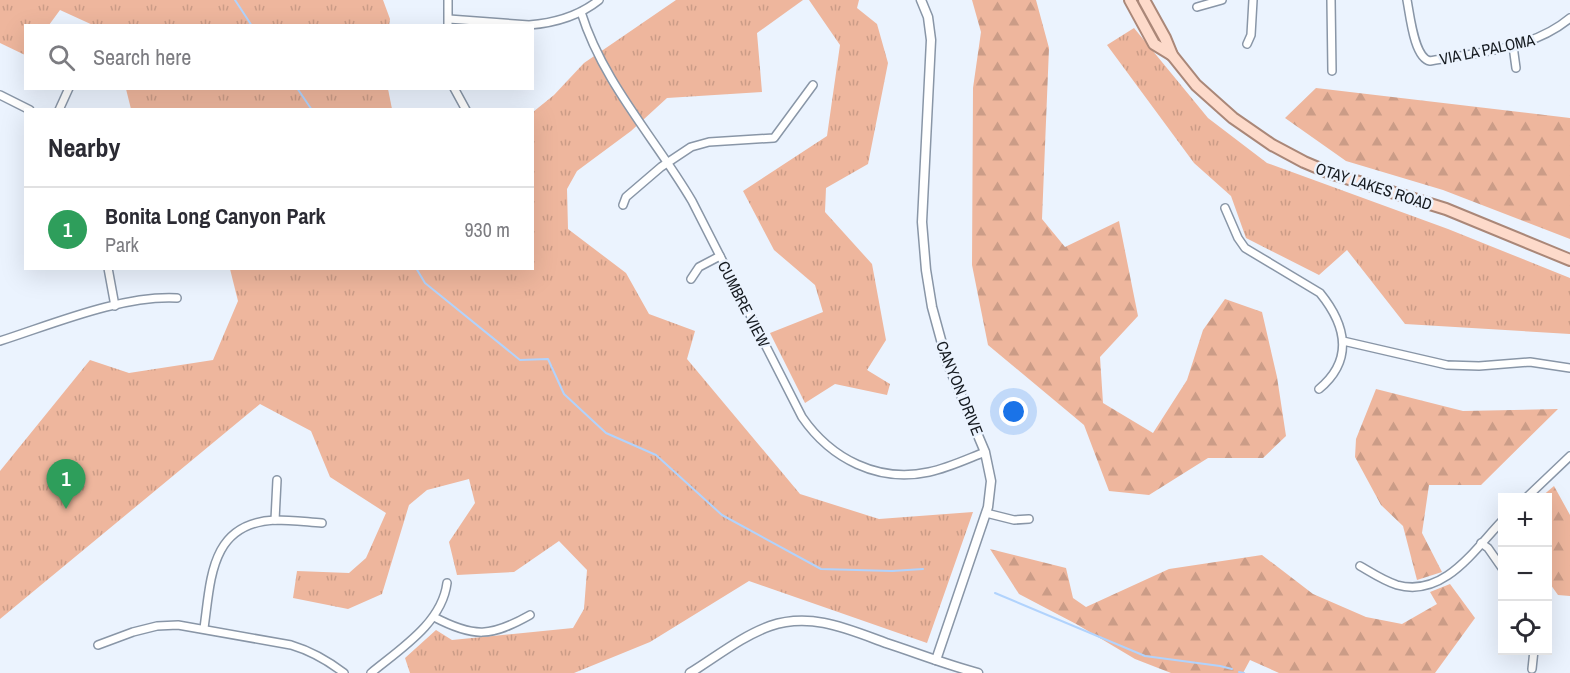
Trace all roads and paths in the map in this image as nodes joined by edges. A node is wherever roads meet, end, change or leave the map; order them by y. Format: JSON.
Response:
{"nodes":[{"id":1,"x":448,"y":0,"type":"edge"},
{"id":2,"x":599,"y":0,"type":"edge"},
{"id":3,"x":921,"y":0,"type":"edge"},
{"id":4,"x":1130,"y":0,"type":"edge"},
{"id":5,"x":1144,"y":0,"type":"edge"},
{"id":6,"x":1222,"y":0,"type":"edge"},
{"id":7,"x":1252,"y":0,"type":"edge"},
{"id":8,"x":1331,"y":0,"type":"edge"},
{"id":9,"x":1407,"y":0,"type":"edge"},
{"id":10,"x":1197,"y":7,"type":"dead end"},
{"id":11,"x":581,"y":12,"type":"junction"},
{"id":12,"x":1570,"y":18,"type":"edge"},
{"id":13,"x":449,"y":22,"type":"edge"},
{"id":14,"x":502,"y":24,"type":"edge"},
{"id":15,"x":534,"y":24,"type":"edge"},
{"id":16,"x":1247,"y":44,"type":"dead end"},
{"id":17,"x":1513,"y":46,"type":"junction"},
{"id":18,"x":1172,"y":55,"type":"junction"},
{"id":19,"x":1516,"y":68,"type":"dead end"},
{"id":20,"x":1332,"y":71,"type":"dead end"},
{"id":21,"x":813,"y":85,"type":"dead end"},
{"id":22,"x":68,"y":90,"type":"edge"},
{"id":23,"x":455,"y":90,"type":"edge"},
{"id":24,"x":0,"y":95,"type":"edge"},
{"id":25,"x":26,"y":108,"type":"edge"},
{"id":26,"x":60,"y":108,"type":"edge"},
{"id":27,"x":465,"y":108,"type":"edge"},
{"id":28,"x":668,"y":162,"type":"junction"},
{"id":29,"x":623,"y":205,"type":"dead end"},
{"id":30,"x":1225,"y":208,"type":"dead end"},
{"id":31,"x":720,"y":256,"type":"junction"},
{"id":32,"x":1570,"y":260,"type":"edge"},
{"id":33,"x":108,"y":270,"type":"edge"},
{"id":34,"x":691,"y":279,"type":"dead end"},
{"id":35,"x":177,"y":298,"type":"dead end"},
{"id":36,"x":115,"y":306,"type":"junction"},
{"id":37,"x":0,"y":341,"type":"edge"},
{"id":38,"x":1343,"y":341,"type":"junction"},
{"id":39,"x":1570,"y":368,"type":"edge"},
{"id":40,"x":1319,"y":389,"type":"dead end"},
{"id":41,"x":985,"y":453,"type":"junction"},
{"id":42,"x":1570,"y":456,"type":"edge"},
{"id":43,"x":277,"y":480,"type":"dead end"},
{"id":44,"x":1531,"y":493,"type":"edge"},
{"id":45,"x":986,"y":513,"type":"junction"},
{"id":46,"x":1029,"y":519,"type":"dead end"},
{"id":47,"x":275,"y":520,"type":"junction"},
{"id":48,"x":322,"y":523,"type":"dead end"},
{"id":49,"x":1498,"y":527,"type":"edge"},
{"id":50,"x":1481,"y":543,"type":"junction"},
{"id":51,"x":1498,"y":561,"type":"edge"},
{"id":52,"x":1360,"y":566,"type":"dead end"},
{"id":53,"x":447,"y":583,"type":"dead end"},
{"id":54,"x":530,"y":615,"type":"dead end"},
{"id":55,"x":434,"y":617,"type":"junction"},
{"id":56,"x":204,"y":628,"type":"junction"},
{"id":57,"x":98,"y":645,"type":"dead end"},
{"id":58,"x":1534,"y":655,"type":"edge"},
{"id":59,"x":936,"y":660,"type":"junction"},
{"id":60,"x":1532,"y":669,"type":"dead end"},
{"id":61,"x":344,"y":673,"type":"edge"},
{"id":62,"x":371,"y":673,"type":"edge"},
{"id":63,"x":690,"y":673,"type":"edge"},
{"id":64,"x":978,"y":673,"type":"edge"}],
"edges":[{"from":1,"to":13,"type":"street"},
{"from":2,"to":11,"type":"street"},
{"from":3,"to":41,"type":"street","name":"CANYON DRIVE"},
{"from":4,"to":18,"type":"main road","name":"OTAY LAKES ROAD"},
{"from":5,"to":18,"type":"main road","name":"OTAY LAKES ROAD"},
{"from":6,"to":10,"type":"street"},
{"from":7,"to":16,"type":"street"},
{"from":8,"to":20,"type":"street"},
{"from":9,"to":17,"type":"street","name":"VIA LA PALOMA"},
{"from":11,"to":15,"type":"street"},
{"from":11,"to":28,"type":"street","name":"CUMBRE VIEW"},
{"from":12,"to":17,"type":"street","name":"VIA LA PALOMA"},
{"from":13,"to":14,"type":"street"},
{"from":17,"to":19,"type":"street"},
{"from":18,"to":32,"type":"main road","name":"OTAY LAKES ROAD"},
{"from":21,"to":28,"type":"street"},
{"from":22,"to":26,"type":"street"},
{"from":23,"to":27,"type":"street"},
{"from":24,"to":25,"type":"street"},
{"from":28,"to":29,"type":"street"},
{"from":28,"to":31,"type":"street","name":"CUMBRE VIEW"},
{"from":30,"to":38,"type":"street"},
{"from":31,"to":34,"type":"street"},
{"from":31,"to":41,"type":"street","name":"CUMBRE VIEW"},
{"from":33,"to":36,"type":"street"},
{"from":35,"to":36,"type":"street"},
{"from":36,"to":37,"type":"street"},
{"from":38,"to":39,"type":"street"},
{"from":38,"to":40,"type":"street"},
{"from":41,"to":45,"type":"street","name":"CANYON DRIVE"},
{"from":42,"to":44,"type":"street"},
{"from":43,"to":47,"type":"street"},
{"from":45,"to":46,"type":"street"},
{"from":45,"to":59,"type":"street","name":"CANYON DRIVE"},
{"from":47,"to":48,"type":"street"},
{"from":47,"to":56,"type":"street"},
{"from":49,"to":50,"type":"street"},
{"from":50,"to":51,"type":"street"},
{"from":50,"to":52,"type":"street"},
{"from":53,"to":55,"type":"street"},
{"from":54,"to":55,"type":"street"},
{"from":55,"to":62,"type":"street"},
{"from":56,"to":57,"type":"street"},
{"from":56,"to":61,"type":"street"},
{"from":58,"to":60,"type":"street"},
{"from":59,"to":63,"type":"street"},
{"from":59,"to":64,"type":"street"}]}
